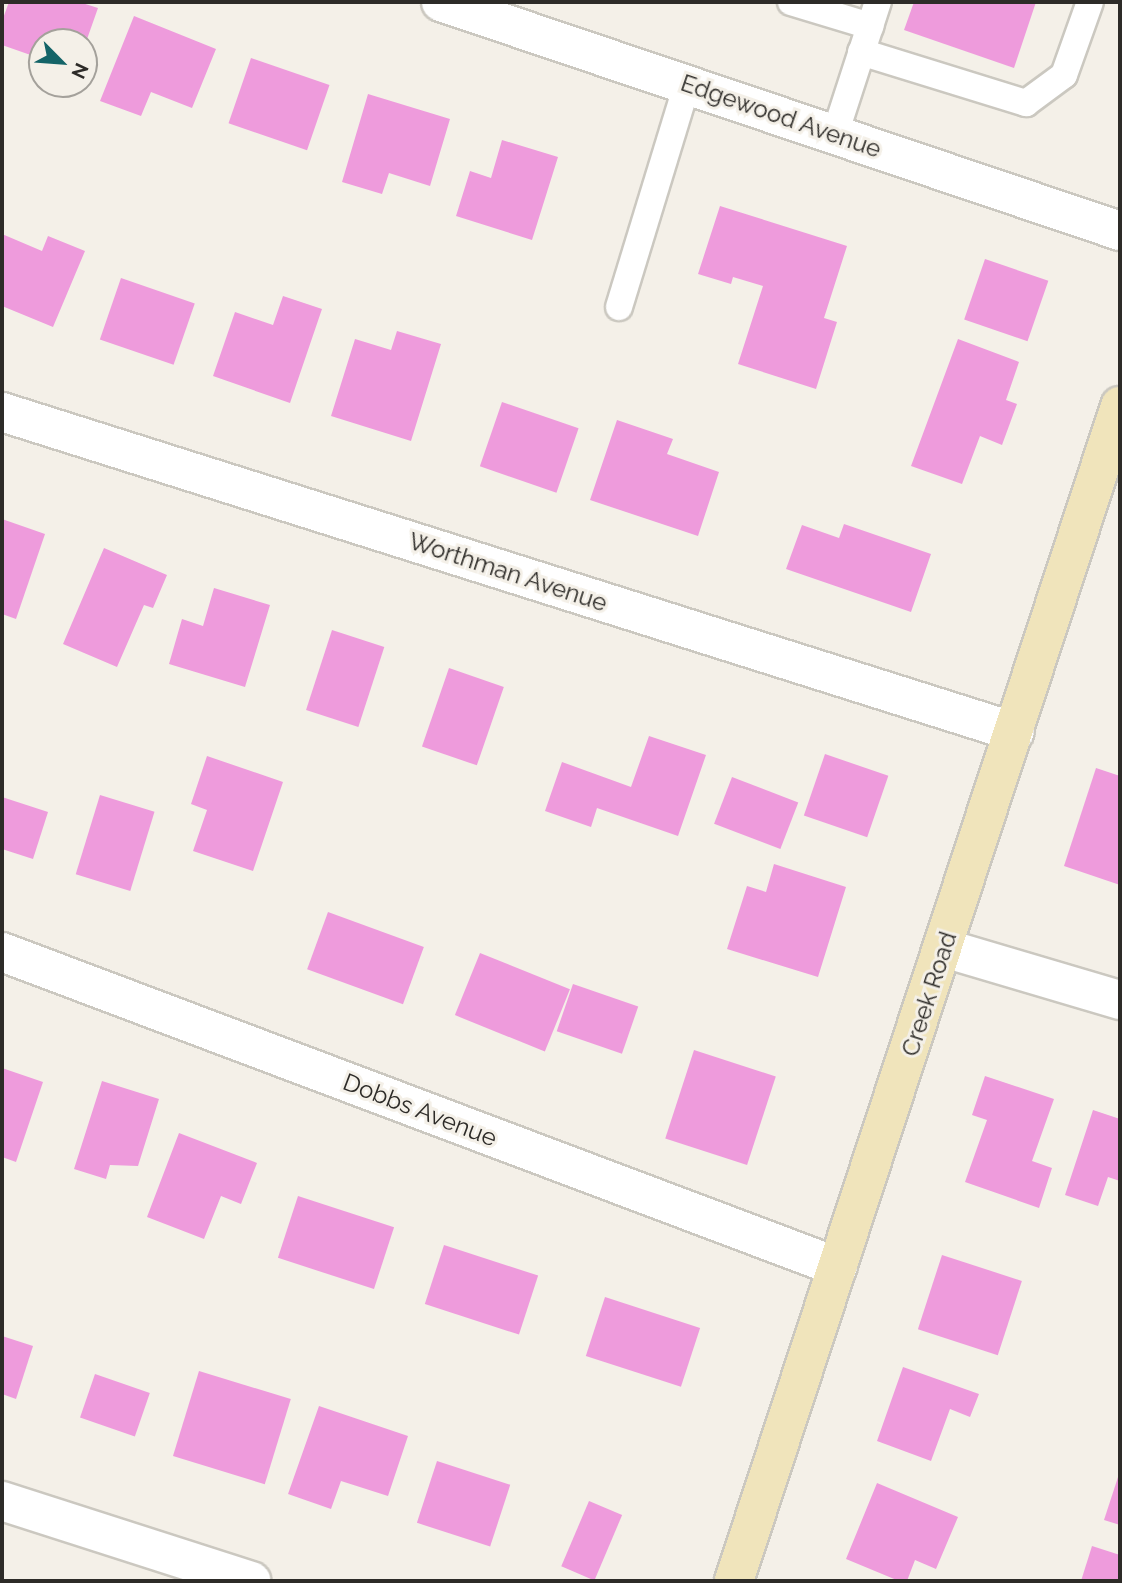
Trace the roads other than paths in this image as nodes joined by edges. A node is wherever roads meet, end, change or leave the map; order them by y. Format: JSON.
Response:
{"nodes":[{"id":1,"x":441,"y":2,"type":"edge"},
{"id":2,"x":791,"y":2,"type":"edge"},
{"id":3,"x":1090,"y":2,"type":"edge"},
{"id":4,"x":874,"y":14,"type":"edge"},
{"id":5,"x":861,"y":52,"type":"junction"},
{"id":6,"x":687,"y":84,"type":"junction"},
{"id":7,"x":835,"y":134,"type":"junction"},
{"id":8,"x":1120,"y":231,"type":"edge"},
{"id":9,"x":619,"y":307,"type":"dead end"},
{"id":10,"x":1120,"y":406,"type":"edge"},
{"id":11,"x":2,"y":412,"type":"edge"},
{"id":12,"x":1015,"y":732,"type":"junction"},
{"id":13,"x":944,"y":948,"type":"junction"},
{"id":14,"x":2,"y":952,"type":"edge"},
{"id":15,"x":1120,"y":1000,"type":"edge"},
{"id":16,"x":838,"y":1267,"type":"junction"},
{"id":17,"x":2,"y":1501,"type":"edge"},
{"id":18,"x":251,"y":1581,"type":"edge"},
{"id":19,"x":734,"y":1581,"type":"edge"}],
"edges":[{"from":1,"to":6,"type":"street","name":"Edgewood Avenue"},
{"from":2,"to":4,"type":"lane"},
{"from":3,"to":5,"type":"lane"},
{"from":4,"to":5,"type":"lane"},
{"from":5,"to":7,"type":"lane"},
{"from":6,"to":7,"type":"street","name":"Edgewood Avenue"},
{"from":6,"to":9,"type":"lane"},
{"from":7,"to":8,"type":"street","name":"Edgewood Avenue"},
{"from":10,"to":12,"type":"main road","name":"Creek Road"},
{"from":11,"to":12,"type":"street","name":"Worthman Avenue"},
{"from":12,"to":13,"type":"main road","name":"Creek Road"},
{"from":13,"to":15,"type":"street"},
{"from":13,"to":16,"type":"main road","name":"Creek Road"},
{"from":14,"to":16,"type":"street","name":"Dobbs Avenue"},
{"from":16,"to":19,"type":"main road","name":"Creek Road"},
{"from":17,"to":18,"type":"street"}]}
